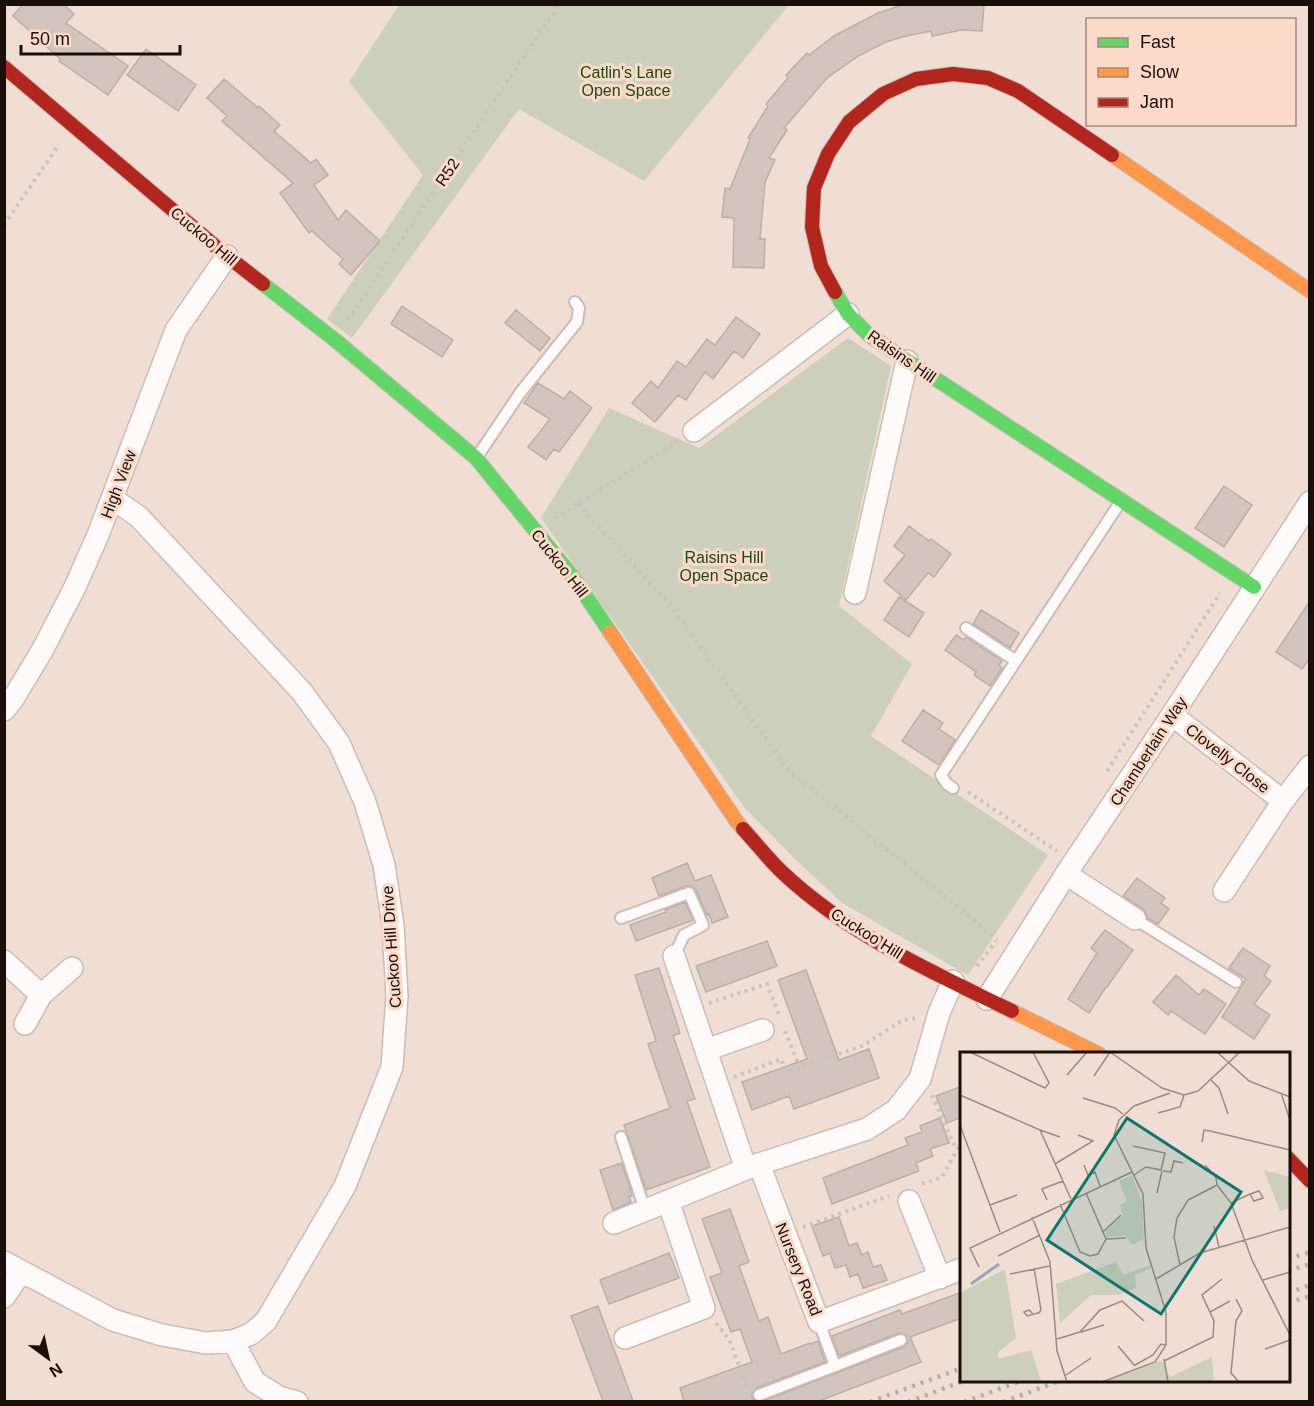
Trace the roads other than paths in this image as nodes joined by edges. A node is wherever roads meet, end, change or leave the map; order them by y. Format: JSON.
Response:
{"nodes":[{"id":1,"x":4,"y":67,"type":"edge"},
{"id":2,"x":227,"y":256,"type":"junction"},
{"id":3,"x":1310,"y":291,"type":"edge"},
{"id":4,"x":575,"y":302,"type":"dead end"},
{"id":5,"x":848,"y":314,"type":"junction"},
{"id":6,"x":907,"y":361,"type":"junction"},
{"id":7,"x":694,"y":431,"type":"road end"},
{"id":8,"x":476,"y":458,"type":"junction"},
{"id":9,"x":112,"y":500,"type":"junction"},
{"id":10,"x":1121,"y":500,"type":"junction"},
{"id":11,"x":1310,"y":502,"type":"edge"},
{"id":12,"x":1254,"y":587,"type":"junction"},
{"id":13,"x":855,"y":593,"type":"dead end"},
{"id":14,"x":966,"y":628,"type":"dead end"},
{"id":15,"x":1016,"y":661,"type":"junction"},
{"id":16,"x":4,"y":710,"type":"edge"},
{"id":17,"x":1172,"y":715,"type":"junction"},
{"id":18,"x":1310,"y":766,"type":"edge"},
{"id":19,"x":953,"y":788,"type":"road end"},
{"id":20,"x":1283,"y":801,"type":"junction"},
{"id":21,"x":1070,"y":868,"type":"junction"},
{"id":22,"x":1224,"y":891,"type":"dead end"},
{"id":23,"x":621,"y":918,"type":"dead end"},
{"id":24,"x":1135,"y":920,"type":"joint"},
{"id":25,"x":674,"y":956,"type":"joint"},
{"id":26,"x":4,"y":961,"type":"edge"},
{"id":27,"x":72,"y":968,"type":"dead end"},
{"id":28,"x":1236,"y":982,"type":"dead end"},
{"id":29,"x":957,"y":983,"type":"junction"},
{"id":30,"x":41,"y":995,"type":"junction"},
{"id":31,"x":987,"y":999,"type":"junction"},
{"id":32,"x":25,"y":1024,"type":"dead end"},
{"id":33,"x":763,"y":1030,"type":"dead end"},
{"id":34,"x":706,"y":1050,"type":"junction"},
{"id":35,"x":1097,"y":1052,"type":"edge"},
{"id":36,"x":621,"y":1137,"type":"dead end"},
{"id":37,"x":1293,"y":1162,"type":"edge"},
{"id":38,"x":752,"y":1167,"type":"junction"},
{"id":39,"x":1310,"y":1181,"type":"edge"},
{"id":40,"x":907,"y":1194,"type":"road end"},
{"id":41,"x":668,"y":1201,"type":"junction"},
{"id":42,"x":645,"y":1210,"type":"junction"},
{"id":43,"x":614,"y":1223,"type":"dead end"},
{"id":44,"x":13,"y":1267,"type":"edge"},
{"id":45,"x":960,"y":1270,"type":"edge"},
{"id":46,"x":940,"y":1278,"type":"junction"},
{"id":47,"x":4,"y":1297,"type":"edge"},
{"id":48,"x":819,"y":1322,"type":"junction"},
{"id":49,"x":625,"y":1338,"type":"dead end"},
{"id":50,"x":901,"y":1340,"type":"dead end"},
{"id":51,"x":233,"y":1341,"type":"junction"},
{"id":52,"x":836,"y":1366,"type":"junction"},
{"id":53,"x":759,"y":1395,"type":"road end"},
{"id":54,"x":297,"y":1401,"type":"edge"}],
"edges":[{"from":1,"to":2,"type":"main road","name":"Cuckoo Hill"},
{"from":2,"to":8,"type":"main road","name":"Cuckoo Hill"},
{"from":2,"to":9,"type":"street","name":"High View"},
{"from":3,"to":5,"type":"main road","name":"Raisins Hill"},
{"from":4,"to":8,"type":"lane"},
{"from":5,"to":6,"type":"main road","name":"Raisins Hill"},
{"from":5,"to":7,"type":"street"},
{"from":6,"to":10,"type":"main road","name":"Raisins Hill"},
{"from":6,"to":13,"type":"street"},
{"from":8,"to":29,"type":"main road","name":"Cuckoo Hill"},
{"from":9,"to":16,"type":"street","name":"High View"},
{"from":9,"to":51,"type":"street","name":"Cuckoo Hill Drive"},
{"from":10,"to":12,"type":"main road","name":"Raisins Hill"},
{"from":10,"to":15,"type":"lane"},
{"from":11,"to":12,"type":"street","name":"Chamberlain Way"},
{"from":12,"to":17,"type":"street","name":"Chamberlain Way"},
{"from":14,"to":15,"type":"lane"},
{"from":15,"to":19,"type":"lane"},
{"from":17,"to":20,"type":"street","name":"Clovelly Close"},
{"from":17,"to":21,"type":"street","name":"Chamberlain Way"},
{"from":18,"to":20,"type":"street","name":"Clovelly Close"},
{"from":20,"to":22,"type":"street","name":"Clovelly Close"},
{"from":21,"to":24,"type":"street"},
{"from":21,"to":31,"type":"street","name":"Chamberlain Way"},
{"from":23,"to":25,"type":"lane"},
{"from":24,"to":28,"type":"lane"},
{"from":25,"to":34,"type":"street","name":"Nursery Road"},
{"from":26,"to":30,"type":"street"},
{"from":27,"to":30,"type":"street"},
{"from":29,"to":31,"type":"main road","name":"Cuckoo Hill"},
{"from":29,"to":38,"type":"street"},
{"from":30,"to":32,"type":"street"},
{"from":31,"to":35,"type":"main road","name":"Cuckoo Hill"},
{"from":33,"to":34,"type":"street"},
{"from":34,"to":38,"type":"street","name":"Nursery Road"},
{"from":36,"to":42,"type":"lane"},
{"from":37,"to":39,"type":"main road"},
{"from":38,"to":41,"type":"street"},
{"from":38,"to":48,"type":"street","name":"Nursery Road"},
{"from":40,"to":46,"type":"street"},
{"from":41,"to":42,"type":"street"},
{"from":41,"to":49,"type":"street"},
{"from":42,"to":43,"type":"street"},
{"from":44,"to":47,"type":"street"},
{"from":44,"to":51,"type":"street","name":"Cuckoo Hill Drive"},
{"from":45,"to":46,"type":"street","name":"Nursery Road"},
{"from":46,"to":48,"type":"street","name":"Nursery Road"},
{"from":48,"to":52,"type":"lane"},
{"from":50,"to":52,"type":"lane"},
{"from":51,"to":54,"type":"street"},
{"from":52,"to":53,"type":"lane"}]}
